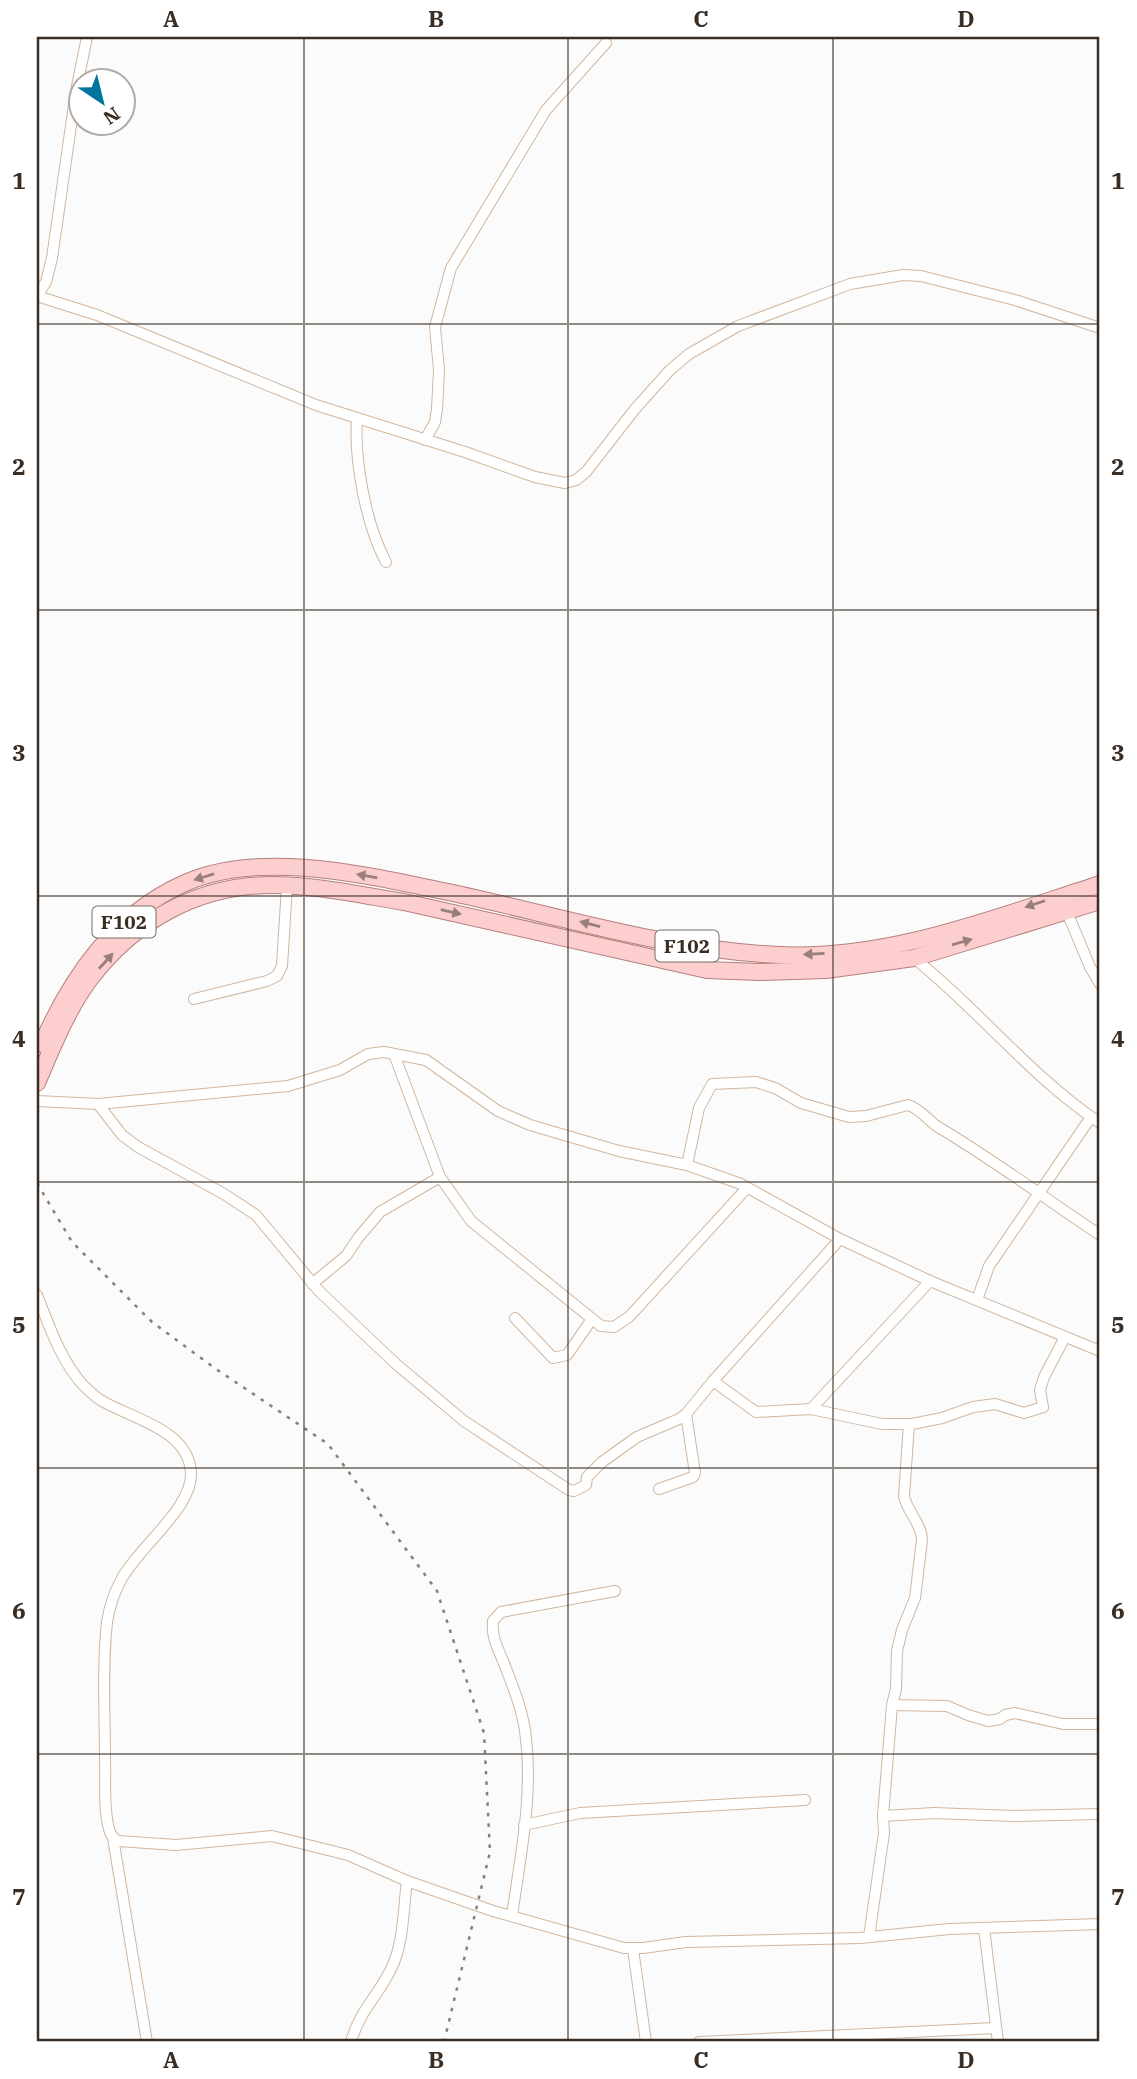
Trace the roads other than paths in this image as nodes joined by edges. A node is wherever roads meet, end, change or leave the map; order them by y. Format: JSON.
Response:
{"nodes":[{"id":1,"x":87,"y":37,"type":"edge"},
{"id":2,"x":606,"y":43,"type":"dead end"},
{"id":3,"x":1100,"y":328,"type":"edge"},
{"id":4,"x":357,"y":419,"type":"junction"},
{"id":5,"x":425,"y":440,"type":"junction"},
{"id":6,"x":386,"y":562,"type":"dead end"},
{"id":7,"x":271,"y":866,"type":"junction"},
{"id":8,"x":1100,"y":884,"type":"edge"},
{"id":9,"x":270,"y":885,"type":"junction"},
{"id":10,"x":287,"y":886,"type":"junction"},
{"id":11,"x":1100,"y":901,"type":"edge"},
{"id":12,"x":1067,"y":912,"type":"junction"},
{"id":13,"x":914,"y":958,"type":"junction"},
{"id":14,"x":1100,"y":984,"type":"edge"},
{"id":15,"x":194,"y":999,"type":"dead end"},
{"id":16,"x":394,"y":1054,"type":"junction"},
{"id":17,"x":37,"y":1056,"type":"edge"},
{"id":18,"x":37,"y":1083,"type":"edge"},
{"id":19,"x":37,"y":1101,"type":"edge"},
{"id":20,"x":98,"y":1104,"type":"junction"},
{"id":21,"x":1096,"y":1120,"type":"edge"},
{"id":22,"x":687,"y":1165,"type":"junction"},
{"id":23,"x":440,"y":1177,"type":"junction"},
{"id":24,"x":746,"y":1189,"type":"junction"},
{"id":25,"x":1040,"y":1193,"type":"junction"},
{"id":26,"x":1100,"y":1235,"type":"edge"},
{"id":27,"x":840,"y":1239,"type":"junction"},
{"id":28,"x":930,"y":1281,"type":"junction"},
{"id":29,"x":312,"y":1283,"type":"junction"},
{"id":30,"x":37,"y":1294,"type":"edge"},
{"id":31,"x":977,"y":1300,"type":"junction"},
{"id":32,"x":515,"y":1318,"type":"dead end"},
{"id":33,"x":592,"y":1319,"type":"junction"},
{"id":34,"x":1065,"y":1337,"type":"junction"},
{"id":35,"x":1100,"y":1351,"type":"edge"},
{"id":36,"x":713,"y":1381,"type":"junction"},
{"id":37,"x":811,"y":1409,"type":"junction"},
{"id":38,"x":686,"y":1414,"type":"junction"},
{"id":39,"x":909,"y":1424,"type":"junction"},
{"id":40,"x":659,"y":1489,"type":"dead end"},
{"id":41,"x":615,"y":1591,"type":"dead end"},
{"id":42,"x":892,"y":1705,"type":"junction"},
{"id":43,"x":1100,"y":1724,"type":"edge"},
{"id":44,"x":805,"y":1800,"type":"dead end"},
{"id":45,"x":1100,"y":1814,"type":"edge"},
{"id":46,"x":883,"y":1816,"type":"junction"},
{"id":47,"x":524,"y":1825,"type":"junction"},
{"id":48,"x":113,"y":1838,"type":"junction"},
{"id":49,"x":407,"y":1881,"type":"junction"},
{"id":50,"x":512,"y":1916,"type":"junction"},
{"id":51,"x":1100,"y":1924,"type":"edge"},
{"id":52,"x":984,"y":1928,"type":"junction"},
{"id":53,"x":869,"y":1937,"type":"junction"},
{"id":54,"x":633,"y":1949,"type":"junction"},
{"id":55,"x":996,"y":2028,"type":"junction"},
{"id":56,"x":744,"y":2041,"type":"edge"},
{"id":57,"x":147,"y":2042,"type":"edge"},
{"id":58,"x":351,"y":2042,"type":"edge"},
{"id":59,"x":646,"y":2042,"type":"edge"},
{"id":60,"x":699,"y":2042,"type":"edge"},
{"id":61,"x":998,"y":2042,"type":"edge"}],
"edges":[{"from":1,"to":4,"type":"street"},
{"from":2,"to":5,"type":"street"},
{"from":3,"to":5,"type":"street"},
{"from":4,"to":5,"type":"street"},
{"from":4,"to":6,"type":"street"},
{"from":8,"to":7,"type":"main road","number":"F102","one_way":true},
{"from":7,"to":9,"type":"main road"},
{"from":7,"to":17,"type":"main road","number":"F102","one_way":true},
{"from":9,"to":10,"type":"main road","number":"F102"},
{"from":18,"to":9,"type":"main road","number":"F102","one_way":true},
{"from":10,"to":13,"type":"main road","number":"F102","one_way":true},
{"from":10,"to":15,"type":"street"},
{"from":11,"to":12,"type":"main road","number":"F102"},
{"from":13,"to":12,"type":"main road","number":"F102","one_way":true},
{"from":12,"to":14,"type":"street"},
{"from":13,"to":21,"type":"street"},
{"from":16,"to":20,"type":"street"},
{"from":16,"to":22,"type":"street"},
{"from":16,"to":23,"type":"street"},
{"from":19,"to":20,"type":"street"},
{"from":20,"to":29,"type":"street"},
{"from":21,"to":25,"type":"street"},
{"from":22,"to":24,"type":"street"},
{"from":22,"to":25,"type":"street"},
{"from":23,"to":29,"type":"street"},
{"from":23,"to":33,"type":"street"},
{"from":24,"to":27,"type":"street"},
{"from":24,"to":33,"type":"street"},
{"from":25,"to":26,"type":"street"},
{"from":25,"to":31,"type":"street"},
{"from":27,"to":28,"type":"street"},
{"from":27,"to":36,"type":"street"},
{"from":28,"to":31,"type":"street"},
{"from":28,"to":37,"type":"street"},
{"from":29,"to":38,"type":"street"},
{"from":30,"to":48,"type":"street"},
{"from":31,"to":34,"type":"street"},
{"from":32,"to":33,"type":"street"},
{"from":34,"to":35,"type":"street"},
{"from":34,"to":39,"type":"street"},
{"from":36,"to":37,"type":"street"},
{"from":36,"to":38,"type":"street"},
{"from":37,"to":39,"type":"street"},
{"from":38,"to":40,"type":"street"},
{"from":39,"to":42,"type":"street"},
{"from":41,"to":47,"type":"street"},
{"from":42,"to":43,"type":"street"},
{"from":42,"to":46,"type":"street"},
{"from":44,"to":47,"type":"street"},
{"from":45,"to":46,"type":"street"},
{"from":46,"to":53,"type":"street"},
{"from":47,"to":50,"type":"street"},
{"from":48,"to":49,"type":"street"},
{"from":48,"to":57,"type":"street"},
{"from":49,"to":50,"type":"street"},
{"from":49,"to":58,"type":"street"},
{"from":50,"to":54,"type":"street"},
{"from":51,"to":52,"type":"street"},
{"from":52,"to":53,"type":"street"},
{"from":52,"to":55,"type":"street"},
{"from":53,"to":54,"type":"street"},
{"from":54,"to":59,"type":"street"},
{"from":55,"to":56,"type":"street"},
{"from":55,"to":61,"type":"street"},
{"from":56,"to":60,"type":"street"}]}
